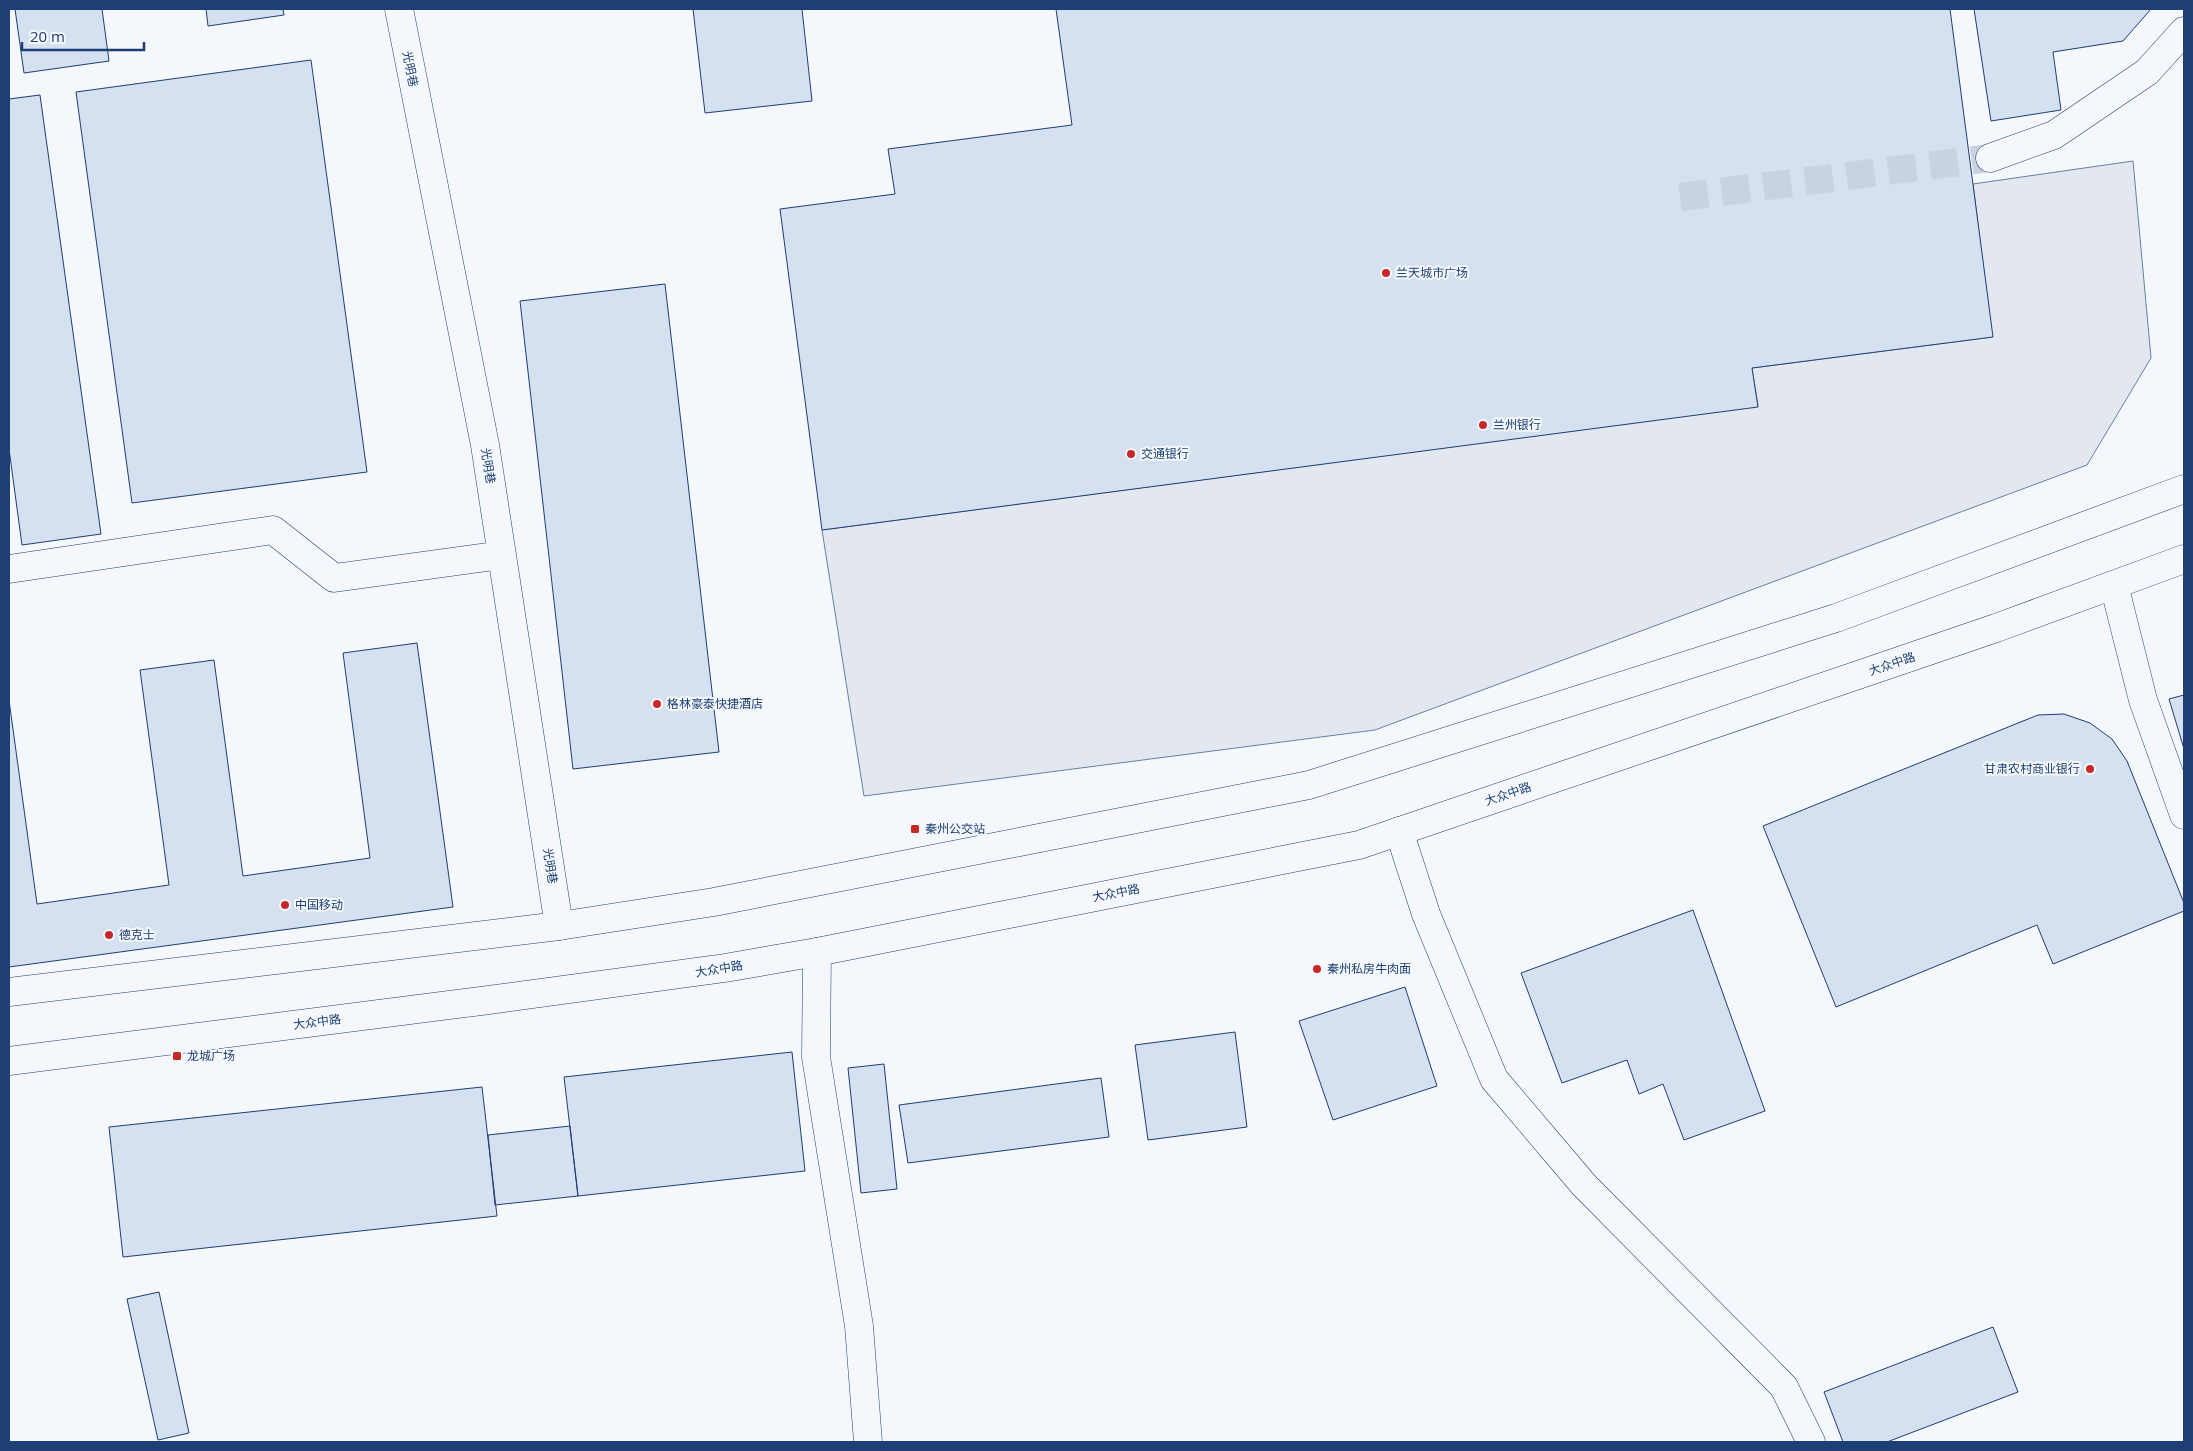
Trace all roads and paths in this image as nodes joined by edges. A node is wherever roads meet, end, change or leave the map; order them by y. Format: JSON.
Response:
{"nodes":[{"id":1,"x":398,"y":9,"type":"edge"},
{"id":2,"x":2184,"y":30,"type":"edge"},
{"id":3,"x":1990,"y":158,"type":"tunnel mouth"},
{"id":4,"x":2184,"y":490,"type":"edge"},
{"id":5,"x":502,"y":555,"type":"junction"},
{"id":6,"x":2184,"y":559,"type":"edge"},
{"id":7,"x":9,"y":569,"type":"edge"},
{"id":8,"x":2114,"y":585,"type":"junction"},
{"id":9,"x":2184,"y":815,"type":"edge"},
{"id":10,"x":1399,"y":831,"type":"junction"},
{"id":11,"x":559,"y":926,"type":"junction"},
{"id":12,"x":817,"y":952,"type":"junction"},
{"id":13,"x":9,"y":992,"type":"edge"},
{"id":14,"x":9,"y":1061,"type":"edge"},
{"id":15,"x":868,"y":1442,"type":"edge"},
{"id":16,"x":1811,"y":1442,"type":"edge"}],
"edges":[{"from":1,"to":5,"type":"main road","name":"光明巷"},
{"from":2,"to":3,"type":"main road"},
{"from":4,"to":11,"type":"main road"},
{"from":5,"to":7,"type":"main road"},
{"from":5,"to":11,"type":"main road","name":"光明巷"},
{"from":6,"to":8,"type":"main road","name":"大众中路"},
{"from":8,"to":9,"type":"main road"},
{"from":8,"to":10,"type":"main road","name":"大众中路"},
{"from":10,"to":12,"type":"main road","name":"大众中路"},
{"from":10,"to":16,"type":"main road"},
{"from":11,"to":13,"type":"main road"},
{"from":12,"to":14,"type":"main road","name":"大众中路"},
{"from":12,"to":15,"type":"main road"}]}
